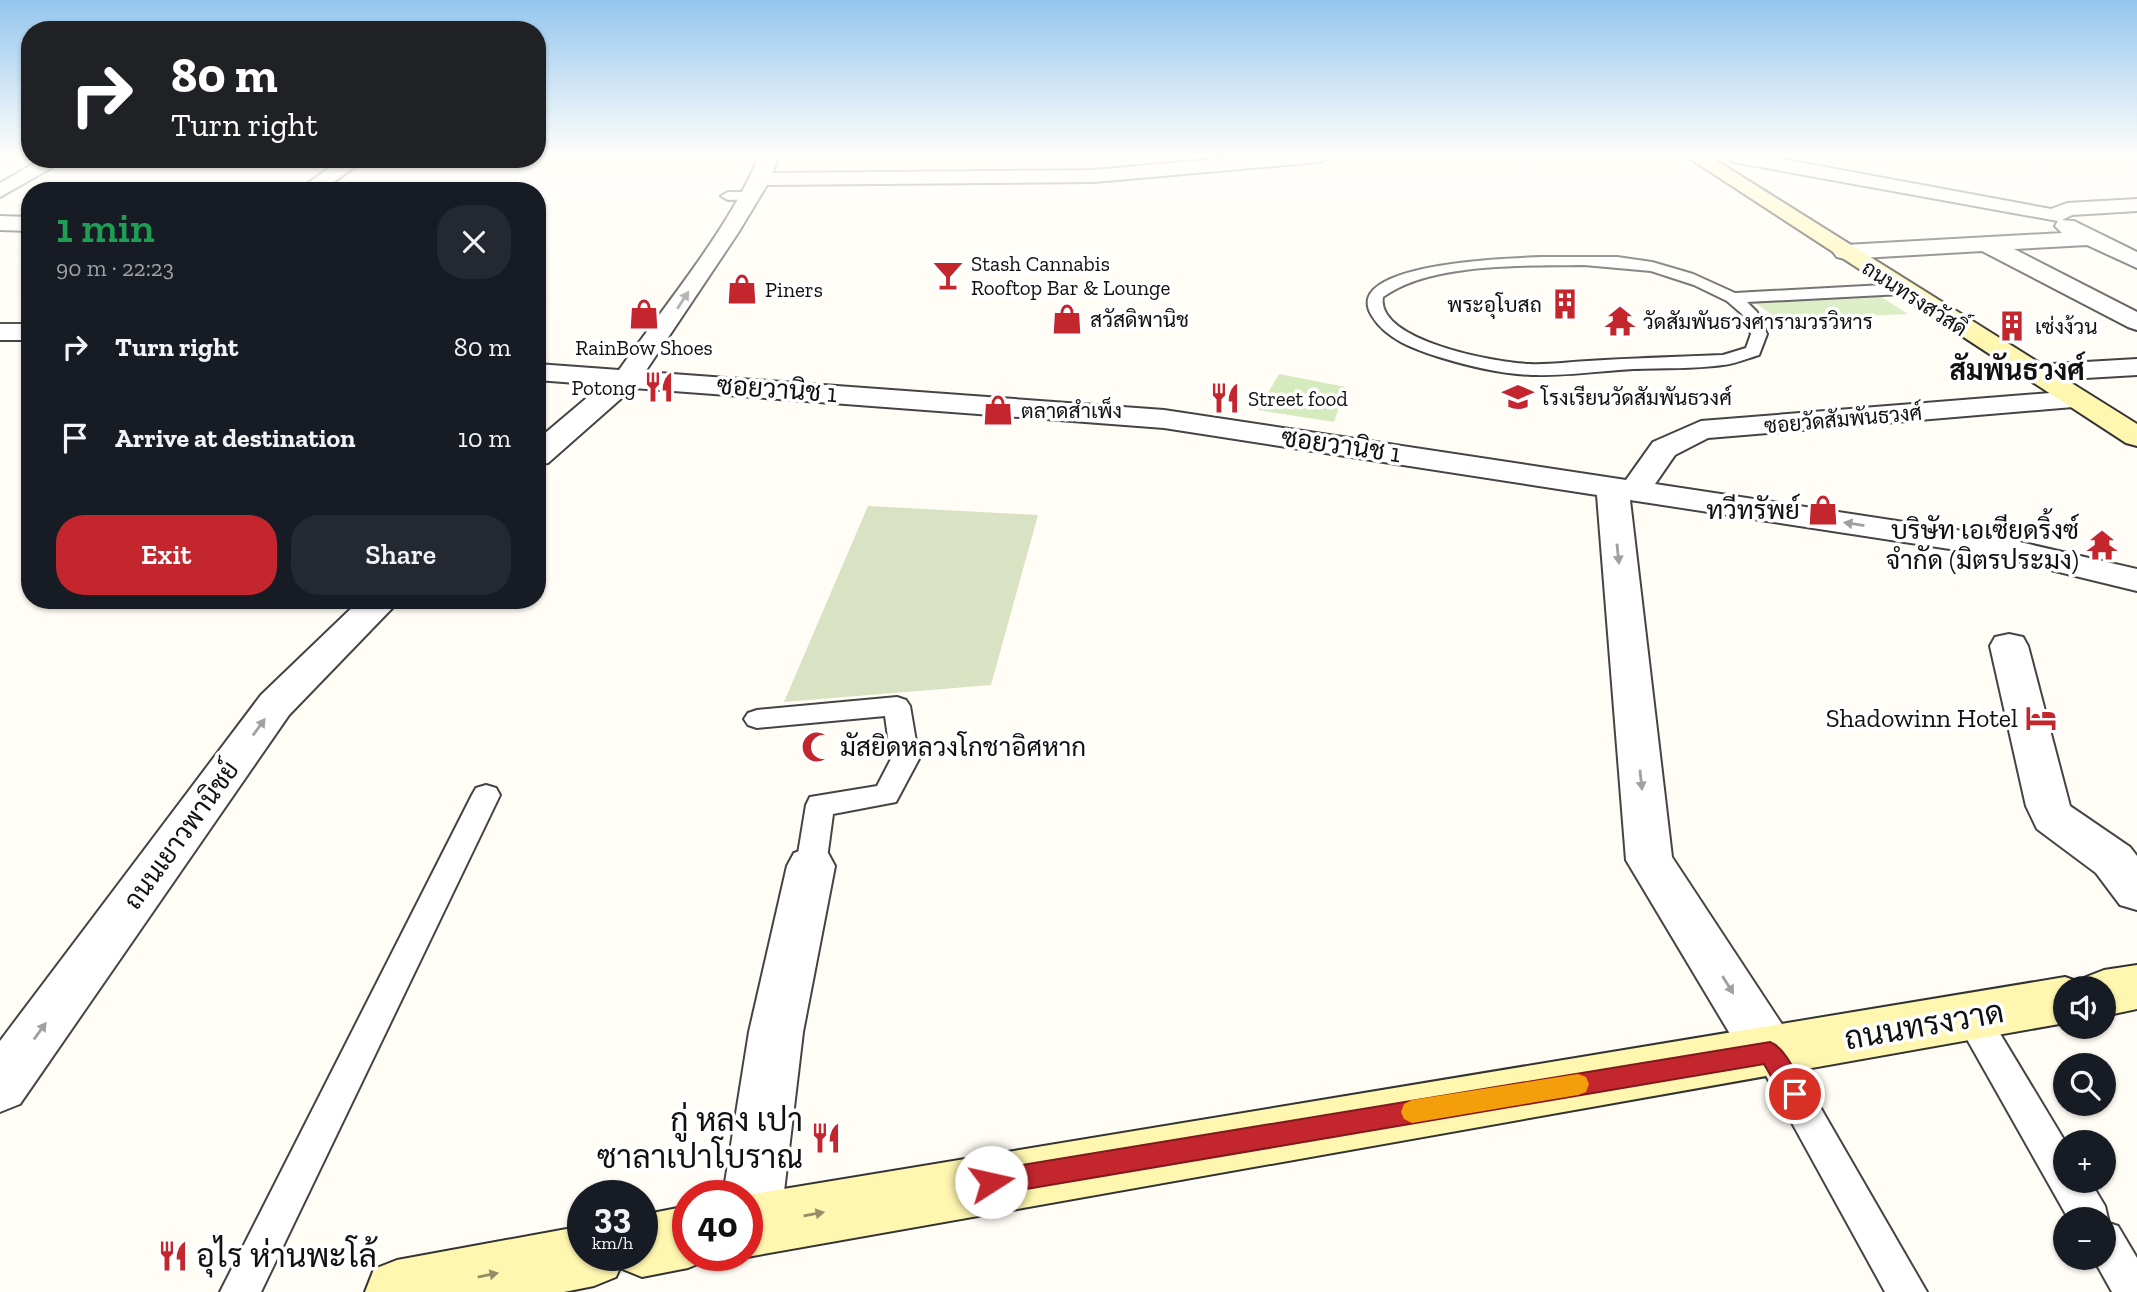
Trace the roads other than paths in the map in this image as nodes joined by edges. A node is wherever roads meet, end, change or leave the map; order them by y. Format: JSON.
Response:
{"nodes":[{"id":1,"x":732,"y":216,"type":"edge"},
{"id":2,"x":1788,"y":216,"type":"edge"},
{"id":3,"x":2054,"y":216,"type":"edge"},
{"id":4,"x":0,"y":223,"type":"edge"},
{"id":5,"x":21,"y":224,"type":"edge"},
{"id":6,"x":2089,"y":238,"type":"junction"},
{"id":7,"x":1988,"y":245,"type":"junction"},
{"id":8,"x":1845,"y":253,"type":"junction"},
{"id":9,"x":2137,"y":261,"type":"edge"},
{"id":10,"x":1902,"y":289,"type":"junction"},
{"id":11,"x":1733,"y":298,"type":"junction"},
{"id":12,"x":2137,"y":322,"type":"edge"},
{"id":13,"x":0,"y":331,"type":"edge"},
{"id":14,"x":21,"y":332,"type":"edge"},
{"id":15,"x":2137,"y":367,"type":"edge"},
{"id":16,"x":546,"y":373,"type":"edge"},
{"id":17,"x":2034,"y":373,"type":"junction"},
{"id":18,"x":627,"y":378,"type":"junction"},
{"id":19,"x":2075,"y":400,"type":"junction"},
{"id":20,"x":2137,"y":437,"type":"edge"},
{"id":21,"x":546,"y":448,"type":"edge"},
{"id":22,"x":1624,"y":488,"type":"junction"},
{"id":23,"x":2137,"y":580,"type":"edge"},
{"id":24,"x":373,"y":609,"type":"edge"},
{"id":25,"x":2009,"y":646,"type":"dead end"},
{"id":26,"x":757,"y":719,"type":"dead end"},
{"id":27,"x":486,"y":795,"type":"dead end"},
{"id":28,"x":811,"y":866,"type":"joint"},
{"id":29,"x":2137,"y":891,"type":"edge"},
{"id":30,"x":2137,"y":987,"type":"edge"},
{"id":31,"x":2116,"y":991,"type":"edge"},
{"id":32,"x":2053,"y":1002,"type":"edge"},
{"id":33,"x":1972,"y":1018,"type":"junction"},
{"id":34,"x":1770,"y":1052,"type":"junction"},
{"id":35,"x":0,"y":1086,"type":"edge"},
{"id":36,"x":2053,"y":1155,"type":"edge"},
{"id":37,"x":755,"y":1180,"type":"edge"},
{"id":38,"x":763,"y":1223,"type":"edge"},
{"id":39,"x":567,"y":1260,"type":"edge"},
{"id":40,"x":2116,"y":1261,"type":"edge"},
{"id":41,"x":240,"y":1292,"type":"edge"},
{"id":42,"x":397,"y":1292,"type":"edge"},
{"id":43,"x":1907,"y":1292,"type":"edge"},
{"id":44,"x":2134,"y":1292,"type":"edge"}],
"edges":[{"from":18,"to":1,"type":"street","one_way":true},
{"from":2,"to":8,"type":"street","name":"ถนนทรงสวัสดิ์"},
{"from":3,"to":6,"type":"street"},
{"from":4,"to":5,"type":"street"},
{"from":6,"to":7,"type":"street"},
{"from":6,"to":9,"type":"street"},
{"from":7,"to":8,"type":"street"},
{"from":7,"to":12,"type":"street"},
{"from":8,"to":10,"type":"street","name":"ถนนทรงสวัสดิ์"},
{"from":10,"to":11,"type":"lane"},
{"from":10,"to":17,"type":"street","name":"ถนนทรงสวัสดิ์"},
{"from":11,"to":11,"type":"lane"},
{"from":13,"to":14,"type":"street"},
{"from":15,"to":17,"type":"street"},
{"from":16,"to":18,"type":"street","name":"ซอยวานิช 1"},
{"from":17,"to":19,"type":"street","name":"ถนนทรงสวัสดิ์"},
{"from":18,"to":21,"type":"street"},
{"from":18,"to":22,"type":"street","name":"ซอยวานิช 1"},
{"from":19,"to":20,"type":"street","name":"ถนนทรงสวัสดิ์"},
{"from":19,"to":22,"type":"street","name":"ซอยวัดสัมพันธวงศ์"},
{"from":23,"to":22,"type":"street","name":"ซอยวานิช 1","one_way":true},
{"from":22,"to":34,"type":"street","one_way":true},
{"from":35,"to":24,"type":"street","name":"ถนนเยาวพานิชย์","one_way":true},
{"from":25,"to":29,"type":"street"},
{"from":26,"to":28,"type":"lane"},
{"from":27,"to":41,"type":"lane"},
{"from":28,"to":37,"type":"street"},
{"from":30,"to":31,"type":"street"},
{"from":32,"to":33,"type":"street","name":"ถนนทรงวาด"},
{"from":33,"to":34,"type":"street","name":"ถนนทรงวาด"},
{"from":33,"to":36,"type":"lane"},
{"from":38,"to":34,"type":"street","name":"ถนนทรงวาด","one_way":true},
{"from":34,"to":43,"type":"lane"},
{"from":42,"to":39,"type":"street","one_way":true},
{"from":40,"to":44,"type":"lane"}]}
